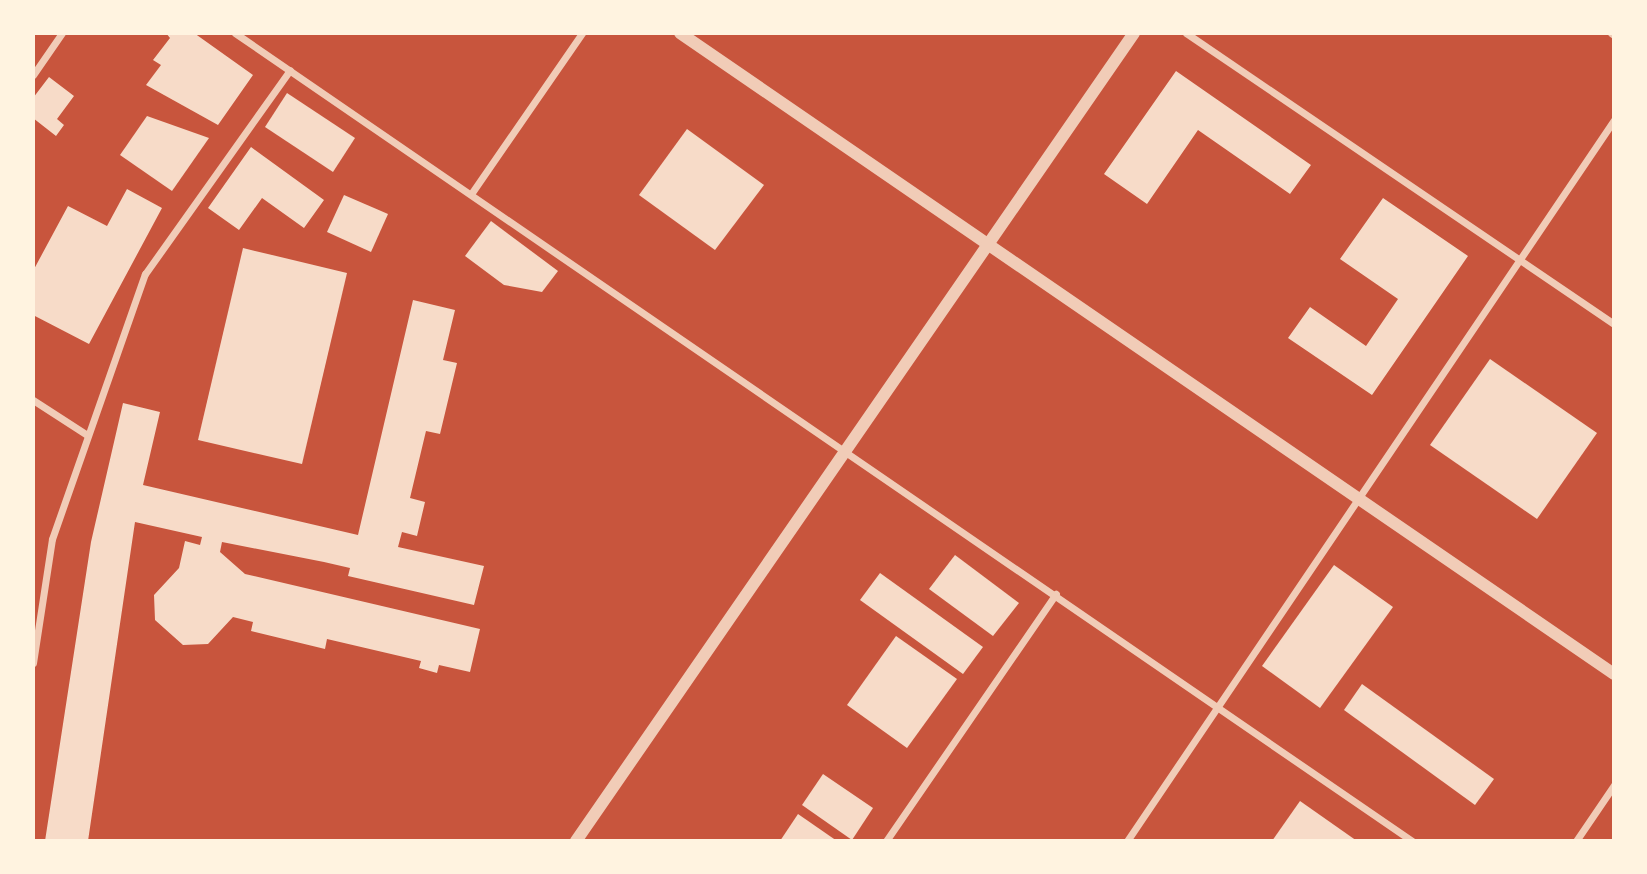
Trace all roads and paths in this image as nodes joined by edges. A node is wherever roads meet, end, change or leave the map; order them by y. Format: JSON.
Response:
{"nodes":[{"id":1,"x":62,"y":33,"type":"edge"},
{"id":2,"x":235,"y":33,"type":"edge"},
{"id":3,"x":582,"y":33,"type":"edge"},
{"id":4,"x":680,"y":33,"type":"edge"},
{"id":5,"x":1134,"y":33,"type":"edge"},
{"id":6,"x":1186,"y":33,"type":"edge"},
{"id":7,"x":290,"y":70,"type":"junction"},
{"id":8,"x":33,"y":75,"type":"edge"},
{"id":9,"x":1614,"y":120,"type":"edge"},
{"id":10,"x":471,"y":194,"type":"junction"},
{"id":11,"x":990,"y":246,"type":"junction"},
{"id":12,"x":1519,"y":258,"type":"junction"},
{"id":13,"x":1614,"y":324,"type":"edge"},
{"id":14,"x":33,"y":400,"type":"edge"},
{"id":15,"x":88,"y":435,"type":"junction"},
{"id":16,"x":843,"y":449,"type":"junction"},
{"id":17,"x":1356,"y":496,"type":"junction"},
{"id":18,"x":1056,"y":594,"type":"junction"},
{"id":19,"x":33,"y":663,"type":"edge"},
{"id":20,"x":1614,"y":674,"type":"edge"},
{"id":21,"x":1218,"y":705,"type":"junction"},
{"id":22,"x":1614,"y":785,"type":"edge"},
{"id":23,"x":576,"y":841,"type":"edge"},
{"id":24,"x":887,"y":841,"type":"edge"},
{"id":25,"x":1127,"y":841,"type":"edge"},
{"id":26,"x":1412,"y":841,"type":"edge"},
{"id":27,"x":1576,"y":841,"type":"edge"}],
"edges":[{"from":1,"to":8,"type":"street"},
{"from":2,"to":7,"type":"street"},
{"from":3,"to":10,"type":"street"},
{"from":4,"to":11,"type":"street"},
{"from":5,"to":11,"type":"street"},
{"from":6,"to":12,"type":"street"},
{"from":7,"to":10,"type":"street"},
{"from":7,"to":15,"type":"street"},
{"from":9,"to":12,"type":"street"},
{"from":10,"to":16,"type":"street"},
{"from":11,"to":16,"type":"street"},
{"from":11,"to":17,"type":"street"},
{"from":12,"to":13,"type":"street"},
{"from":12,"to":17,"type":"street"},
{"from":14,"to":15,"type":"street"},
{"from":15,"to":19,"type":"street"},
{"from":16,"to":18,"type":"street"},
{"from":16,"to":23,"type":"street"},
{"from":17,"to":20,"type":"street"},
{"from":17,"to":21,"type":"street"},
{"from":18,"to":21,"type":"street"},
{"from":18,"to":24,"type":"street"},
{"from":21,"to":25,"type":"street"},
{"from":21,"to":26,"type":"street"},
{"from":22,"to":27,"type":"street"}]}
